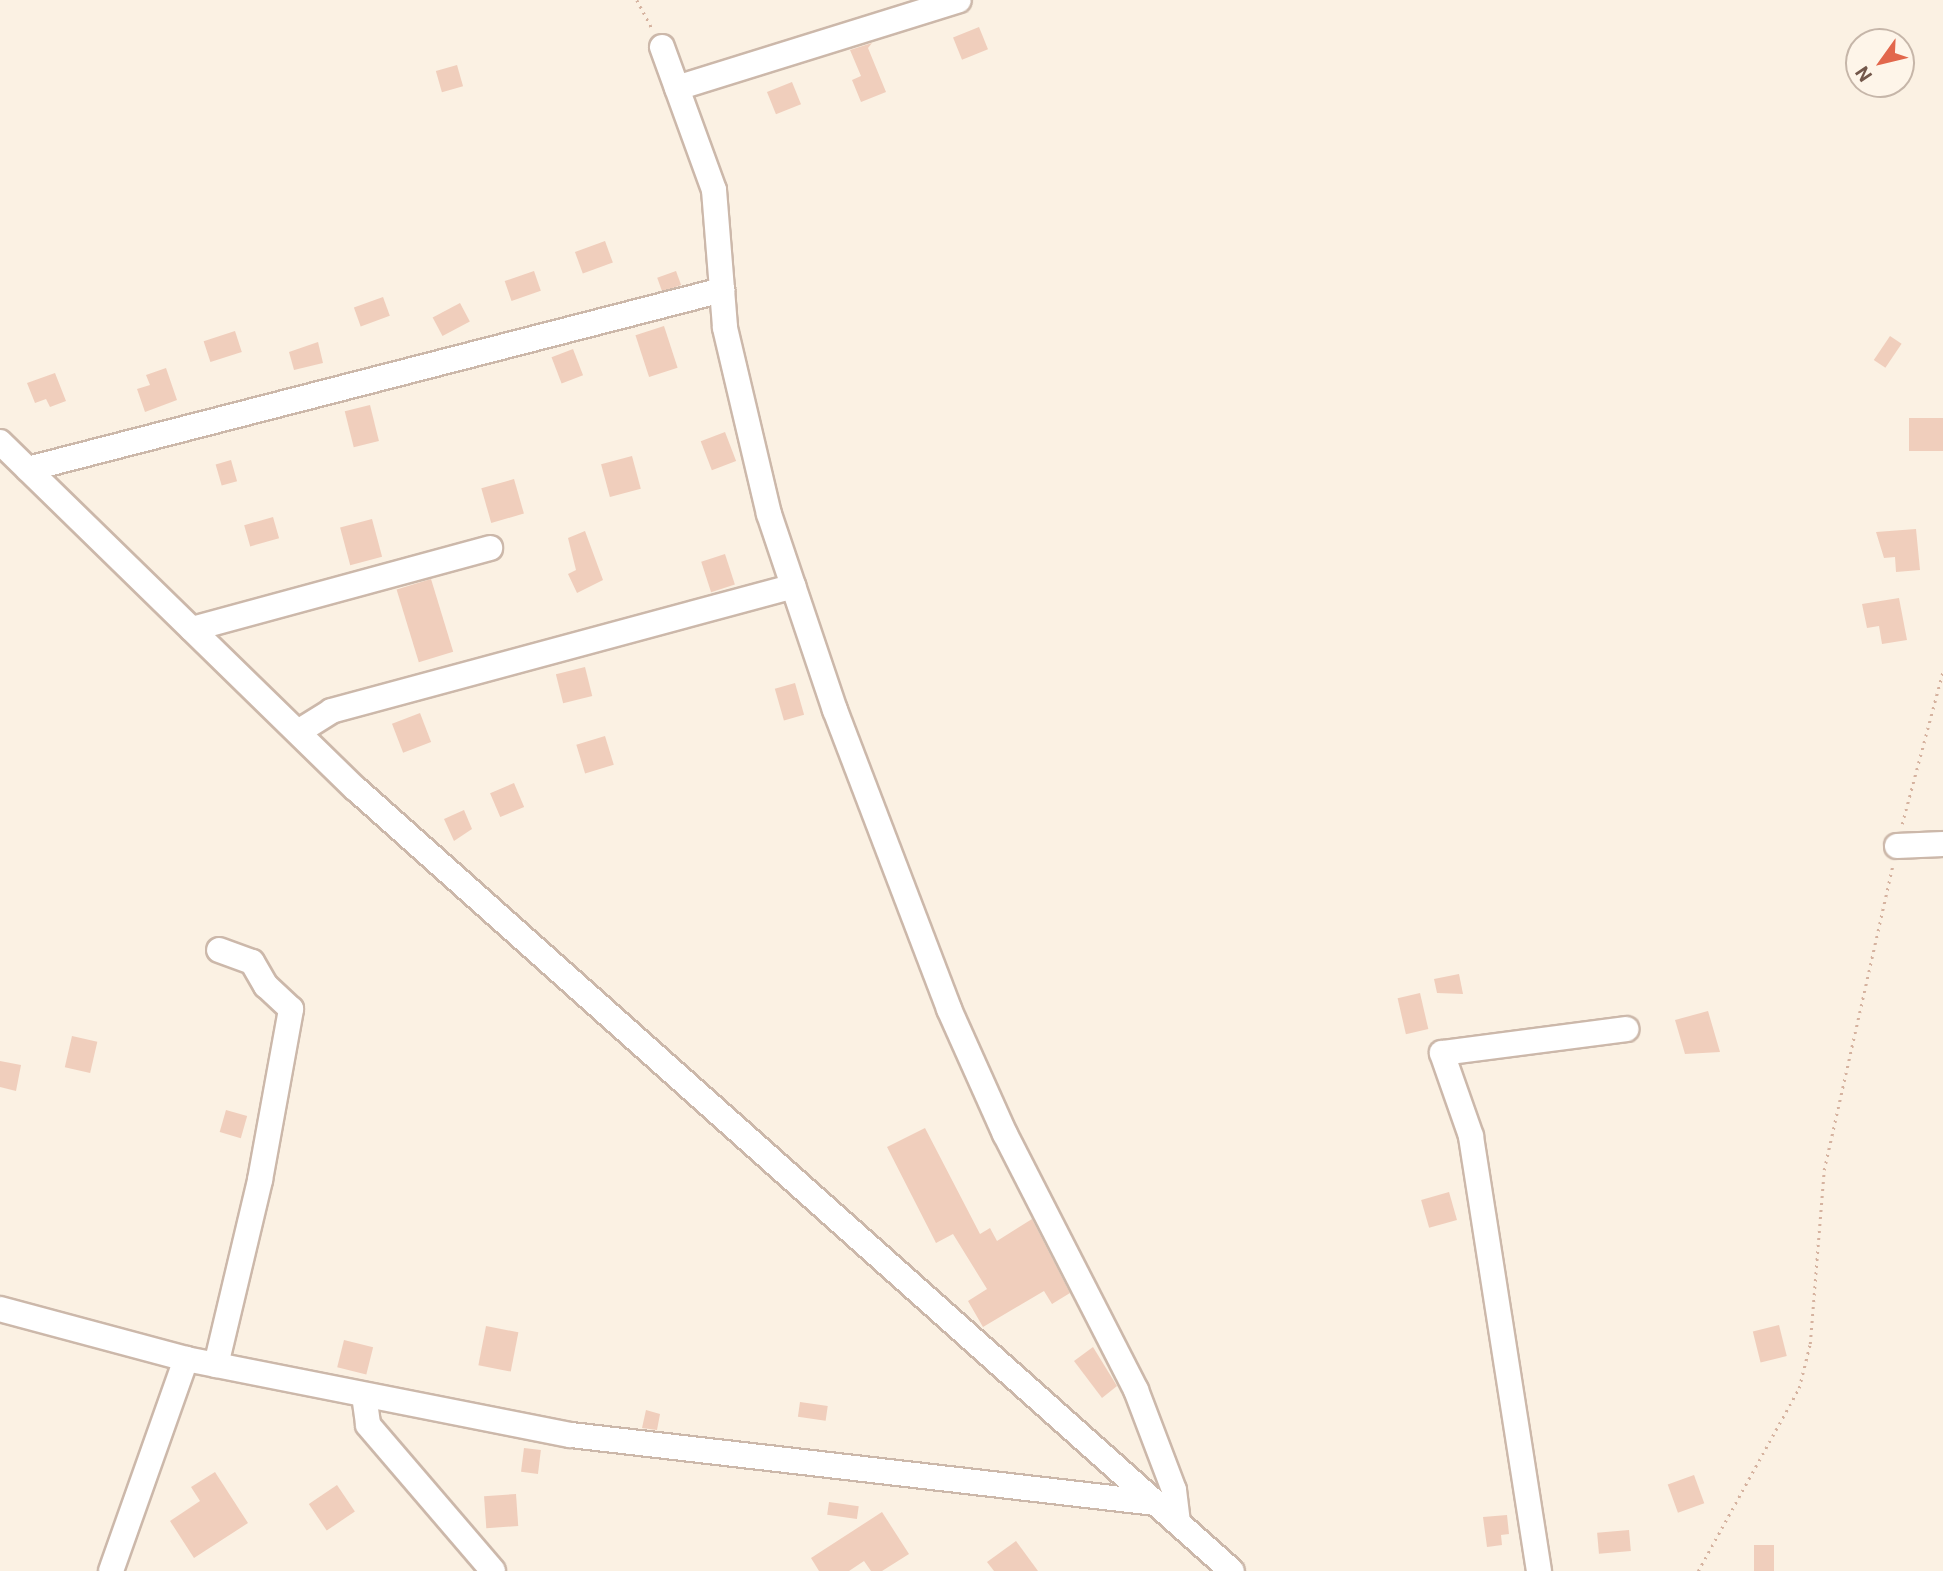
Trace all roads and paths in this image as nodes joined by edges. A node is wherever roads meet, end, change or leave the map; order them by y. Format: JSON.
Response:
{"nodes":[{"id":1,"x":637,"y":0,"type":"edge"},
{"id":2,"x":958,"y":0,"type":"edge"},
{"id":3,"x":662,"y":47,"type":"joint"},
{"id":4,"x":677,"y":88,"type":"junction"},
{"id":5,"x":722,"y":290,"type":"junction"},
{"id":6,"x":0,"y":442,"type":"edge"},
{"id":7,"x":28,"y":469,"type":"junction"},
{"id":8,"x":490,"y":548,"type":"dead end"},
{"id":9,"x":793,"y":586,"type":"junction"},
{"id":10,"x":192,"y":629,"type":"junction"},
{"id":11,"x":1943,"y":671,"type":"edge"},
{"id":12,"x":298,"y":732,"type":"junction"},
{"id":13,"x":1943,"y":844,"type":"edge"},
{"id":14,"x":1897,"y":846,"type":"junction"},
{"id":15,"x":219,"y":950,"type":"dead end"},
{"id":16,"x":1626,"y":1029,"type":"dead end"},
{"id":17,"x":0,"y":1309,"type":"edge"},
{"id":18,"x":186,"y":1359,"type":"junction"},
{"id":19,"x":216,"y":1365,"type":"junction"},
{"id":20,"x":364,"y":1395,"type":"junction"},
{"id":21,"x":1155,"y":1503,"type":"junction"},
{"id":22,"x":1178,"y":1522,"type":"junction"},
{"id":23,"x":111,"y":1571,"type":"edge"},
{"id":24,"x":493,"y":1571,"type":"edge"},
{"id":25,"x":1232,"y":1571,"type":"edge"},
{"id":26,"x":1539,"y":1571,"type":"edge"},
{"id":27,"x":1698,"y":1571,"type":"edge"}],
"edges":[{"from":1,"to":3,"type":"path"},
{"from":2,"to":4,"type":"street"},
{"from":3,"to":4,"type":"street"},
{"from":4,"to":5,"type":"street"},
{"from":5,"to":7,"type":"street"},
{"from":5,"to":9,"type":"street"},
{"from":6,"to":7,"type":"street"},
{"from":7,"to":10,"type":"street"},
{"from":8,"to":10,"type":"street"},
{"from":9,"to":12,"type":"street"},
{"from":9,"to":22,"type":"street"},
{"from":10,"to":12,"type":"street"},
{"from":11,"to":14,"type":"path"},
{"from":12,"to":21,"type":"street"},
{"from":13,"to":14,"type":"street"},
{"from":14,"to":27,"type":"path"},
{"from":15,"to":19,"type":"street"},
{"from":16,"to":26,"type":"street"},
{"from":17,"to":18,"type":"street"},
{"from":18,"to":19,"type":"street"},
{"from":18,"to":23,"type":"street"},
{"from":19,"to":20,"type":"street"},
{"from":20,"to":21,"type":"street"},
{"from":20,"to":24,"type":"street"},
{"from":21,"to":22,"type":"street"},
{"from":22,"to":25,"type":"street"}]}
